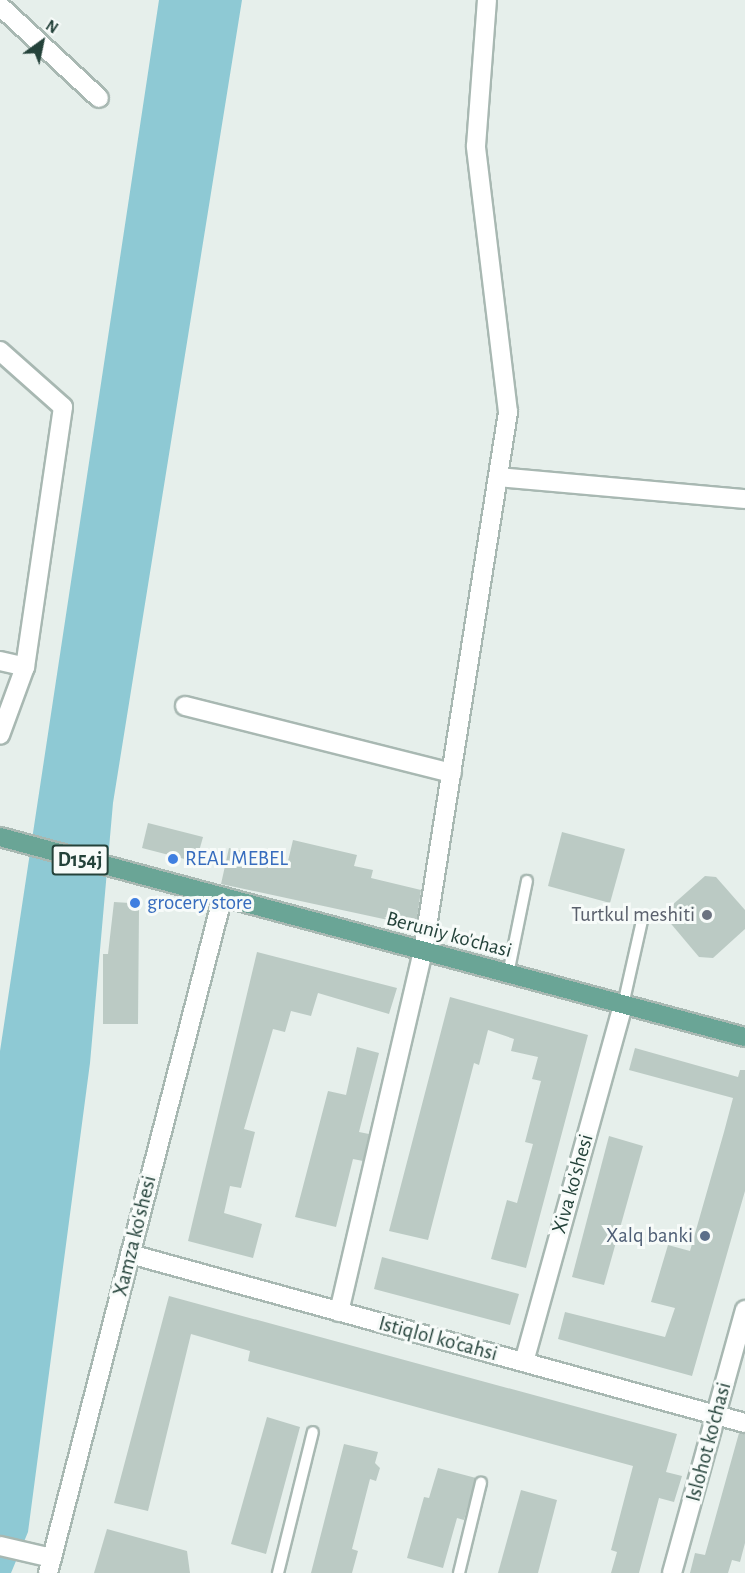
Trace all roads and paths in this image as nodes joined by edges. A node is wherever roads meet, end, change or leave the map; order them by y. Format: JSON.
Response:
{"nodes":[{"id":1,"x":487,"y":0,"type":"edge"},
{"id":2,"x":0,"y":6,"type":"edge"},
{"id":3,"x":99,"y":98,"type":"dead end"},
{"id":4,"x":0,"y":351,"type":"edge"},
{"id":5,"x":498,"y":477,"type":"junction"},
{"id":6,"x":745,"y":499,"type":"edge"},
{"id":7,"x":0,"y":660,"type":"edge"},
{"id":8,"x":25,"y":667,"type":"junction"},
{"id":9,"x":185,"y":706,"type":"dead end"},
{"id":10,"x":0,"y":735,"type":"edge"},
{"id":11,"x":452,"y":773,"type":"junction"},
{"id":12,"x":0,"y":837,"type":"edge"},
{"id":13,"x":527,"y":881,"type":"dead end"},
{"id":14,"x":222,"y":899,"type":"junction"},
{"id":15,"x":642,"y":921,"type":"dead end"},
{"id":16,"x":423,"y":952,"type":"junction"},
{"id":17,"x":508,"y":974,"type":"junction"},
{"id":18,"x":623,"y":1005,"type":"junction"},
{"id":19,"x":745,"y":1037,"type":"edge"},
{"id":20,"x":130,"y":1254,"type":"junction"},
{"id":21,"x":745,"y":1311,"type":"edge"},
{"id":22,"x":339,"y":1312,"type":"junction"},
{"id":23,"x":524,"y":1362,"type":"junction"},
{"id":24,"x":716,"y":1415,"type":"junction"},
{"id":25,"x":745,"y":1423,"type":"edge"},
{"id":26,"x":313,"y":1432,"type":"dead end"},
{"id":27,"x":481,"y":1483,"type":"dead end"},
{"id":28,"x":0,"y":1546,"type":"edge"},
{"id":29,"x":50,"y":1565,"type":"edge"},
{"id":30,"x":278,"y":1573,"type":"edge"},
{"id":31,"x":459,"y":1573,"type":"edge"},
{"id":32,"x":672,"y":1573,"type":"edge"}],
"edges":[{"from":1,"to":5,"type":"street"},
{"from":2,"to":3,"type":"street"},
{"from":4,"to":8,"type":"street"},
{"from":5,"to":6,"type":"street"},
{"from":5,"to":11,"type":"street"},
{"from":7,"to":8,"type":"street"},
{"from":8,"to":10,"type":"street"},
{"from":9,"to":11,"type":"street"},
{"from":11,"to":16,"type":"street"},
{"from":12,"to":14,"type":"main road","name":"Beruniy ko'chasi","number":"D154j"},
{"from":13,"to":17,"type":"lane"},
{"from":14,"to":16,"type":"main road","name":"Beruniy ko'chasi"},
{"from":14,"to":20,"type":"street","name":"Xamza ko'shesi"},
{"from":15,"to":18,"type":"lane"},
{"from":16,"to":17,"type":"main road","name":"Beruniy ko'chasi"},
{"from":16,"to":22,"type":"street"},
{"from":17,"to":18,"type":"main road","name":"Beruniy ko'chasi"},
{"from":18,"to":19,"type":"main road","name":"Beruniy ko'chasi"},
{"from":18,"to":23,"type":"street","name":"Xiva ko'shesi"},
{"from":20,"to":22,"type":"street","name":"Istiqlol ko'cahsi"},
{"from":20,"to":29,"type":"street","name":"Xamza ko'shesi"},
{"from":21,"to":24,"type":"street","name":"Islohot ko'chasi"},
{"from":22,"to":23,"type":"street","name":"Istiqlol ko'cahsi"},
{"from":23,"to":24,"type":"street","name":"Istiqlol ko'cahsi"},
{"from":24,"to":25,"type":"street","name":"Istiqlol ko'cahsi"},
{"from":24,"to":32,"type":"street","name":"Islohot ko'chasi"},
{"from":26,"to":30,"type":"lane"},
{"from":27,"to":31,"type":"lane"},
{"from":28,"to":29,"type":"street"}]}
